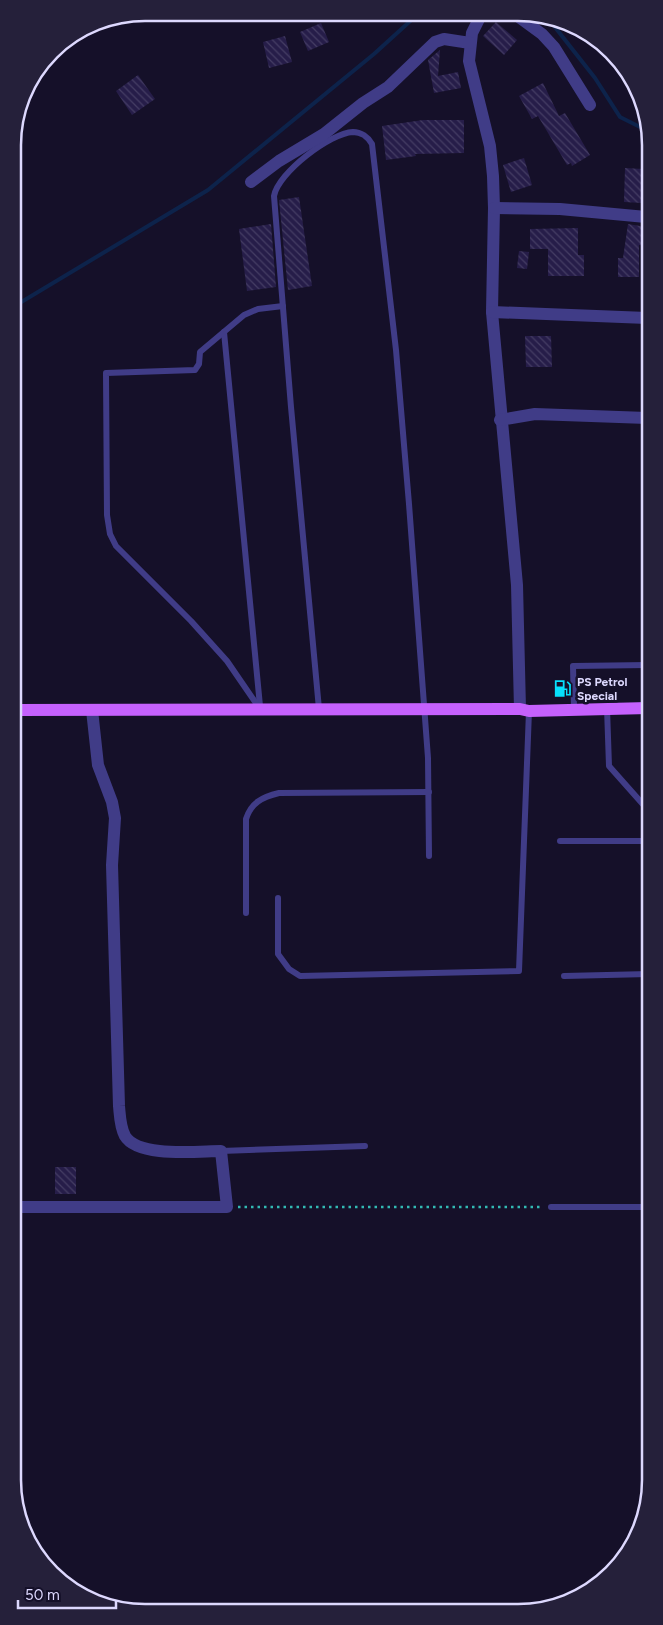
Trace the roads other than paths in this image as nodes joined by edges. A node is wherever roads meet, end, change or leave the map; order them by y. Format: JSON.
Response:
{"nodes":[{"id":1,"x":479,"y":21,"type":"edge"},
{"id":2,"x":525,"y":22,"type":"edge"},
{"id":3,"x":470,"y":44,"type":"junction"},
{"id":4,"x":590,"y":105,"type":"dead end"},
{"id":5,"x":251,"y":182,"type":"dead end"},
{"id":6,"x":494,"y":208,"type":"junction"},
{"id":7,"x":642,"y":218,"type":"edge"},
{"id":8,"x":283,"y":306,"type":"junction"},
{"id":9,"x":492,"y":312,"type":"junction"},
{"id":10,"x":642,"y":318,"type":"edge"},
{"id":11,"x":224,"y":332,"type":"junction"},
{"id":12,"x":642,"y":418,"type":"edge"},
{"id":13,"x":500,"y":420,"type":"junction"},
{"id":14,"x":642,"y":665,"type":"edge"},
{"id":15,"x":574,"y":708,"type":"junction"},
{"id":16,"x":607,"y":708,"type":"junction"},
{"id":17,"x":642,"y":708,"type":"edge"},
{"id":18,"x":260,"y":709,"type":"junction"},
{"id":19,"x":319,"y":709,"type":"junction"},
{"id":20,"x":424,"y":709,"type":"junction"},
{"id":21,"x":22,"y":710,"type":"edge"},
{"id":22,"x":92,"y":710,"type":"junction"},
{"id":23,"x":524,"y":710,"type":"junction"},
{"id":24,"x":429,"y":792,"type":"junction"},
{"id":25,"x":642,"y":803,"type":"edge"},
{"id":26,"x":560,"y":841,"type":"dead end"},
{"id":27,"x":641,"y":841,"type":"edge"},
{"id":28,"x":429,"y":856,"type":"dead end"},
{"id":29,"x":278,"y":898,"type":"dead end"},
{"id":30,"x":246,"y":913,"type":"dead end"},
{"id":31,"x":641,"y":974,"type":"edge"},
{"id":32,"x":564,"y":976,"type":"dead end"},
{"id":33,"x":365,"y":1146,"type":"dead end"},
{"id":34,"x":221,"y":1151,"type":"junction"},
{"id":35,"x":21,"y":1207,"type":"edge"},
{"id":36,"x":551,"y":1207,"type":"road end"},
{"id":37,"x":641,"y":1207,"type":"edge"}],
"edges":[{"from":1,"to":3,"type":"street"},
{"from":2,"to":4,"type":"street"},
{"from":3,"to":5,"type":"street"},
{"from":3,"to":6,"type":"street"},
{"from":6,"to":7,"type":"street"},
{"from":6,"to":9,"type":"street"},
{"from":8,"to":11,"type":"lane"},
{"from":8,"to":19,"type":"lane"},
{"from":8,"to":20,"type":"lane"},
{"from":9,"to":10,"type":"street"},
{"from":9,"to":13,"type":"street"},
{"from":11,"to":18,"type":"lane"},
{"from":11,"to":18,"type":"lane"},
{"from":12,"to":13,"type":"street"},
{"from":13,"to":23,"type":"street"},
{"from":14,"to":15,"type":"lane"},
{"from":15,"to":16,"type":"main road"},
{"from":15,"to":23,"type":"main road"},
{"from":16,"to":17,"type":"main road"},
{"from":16,"to":25,"type":"lane"},
{"from":18,"to":19,"type":"main road"},
{"from":18,"to":22,"type":"main road"},
{"from":19,"to":20,"type":"main road"},
{"from":20,"to":23,"type":"main road"},
{"from":20,"to":24,"type":"lane"},
{"from":21,"to":22,"type":"main road"},
{"from":22,"to":34,"type":"street"},
{"from":23,"to":29,"type":"lane"},
{"from":24,"to":28,"type":"lane"},
{"from":24,"to":30,"type":"lane"},
{"from":26,"to":27,"type":"lane"},
{"from":31,"to":32,"type":"lane"},
{"from":33,"to":34,"type":"lane"},
{"from":34,"to":35,"type":"street"},
{"from":36,"to":37,"type":"lane"}]}
